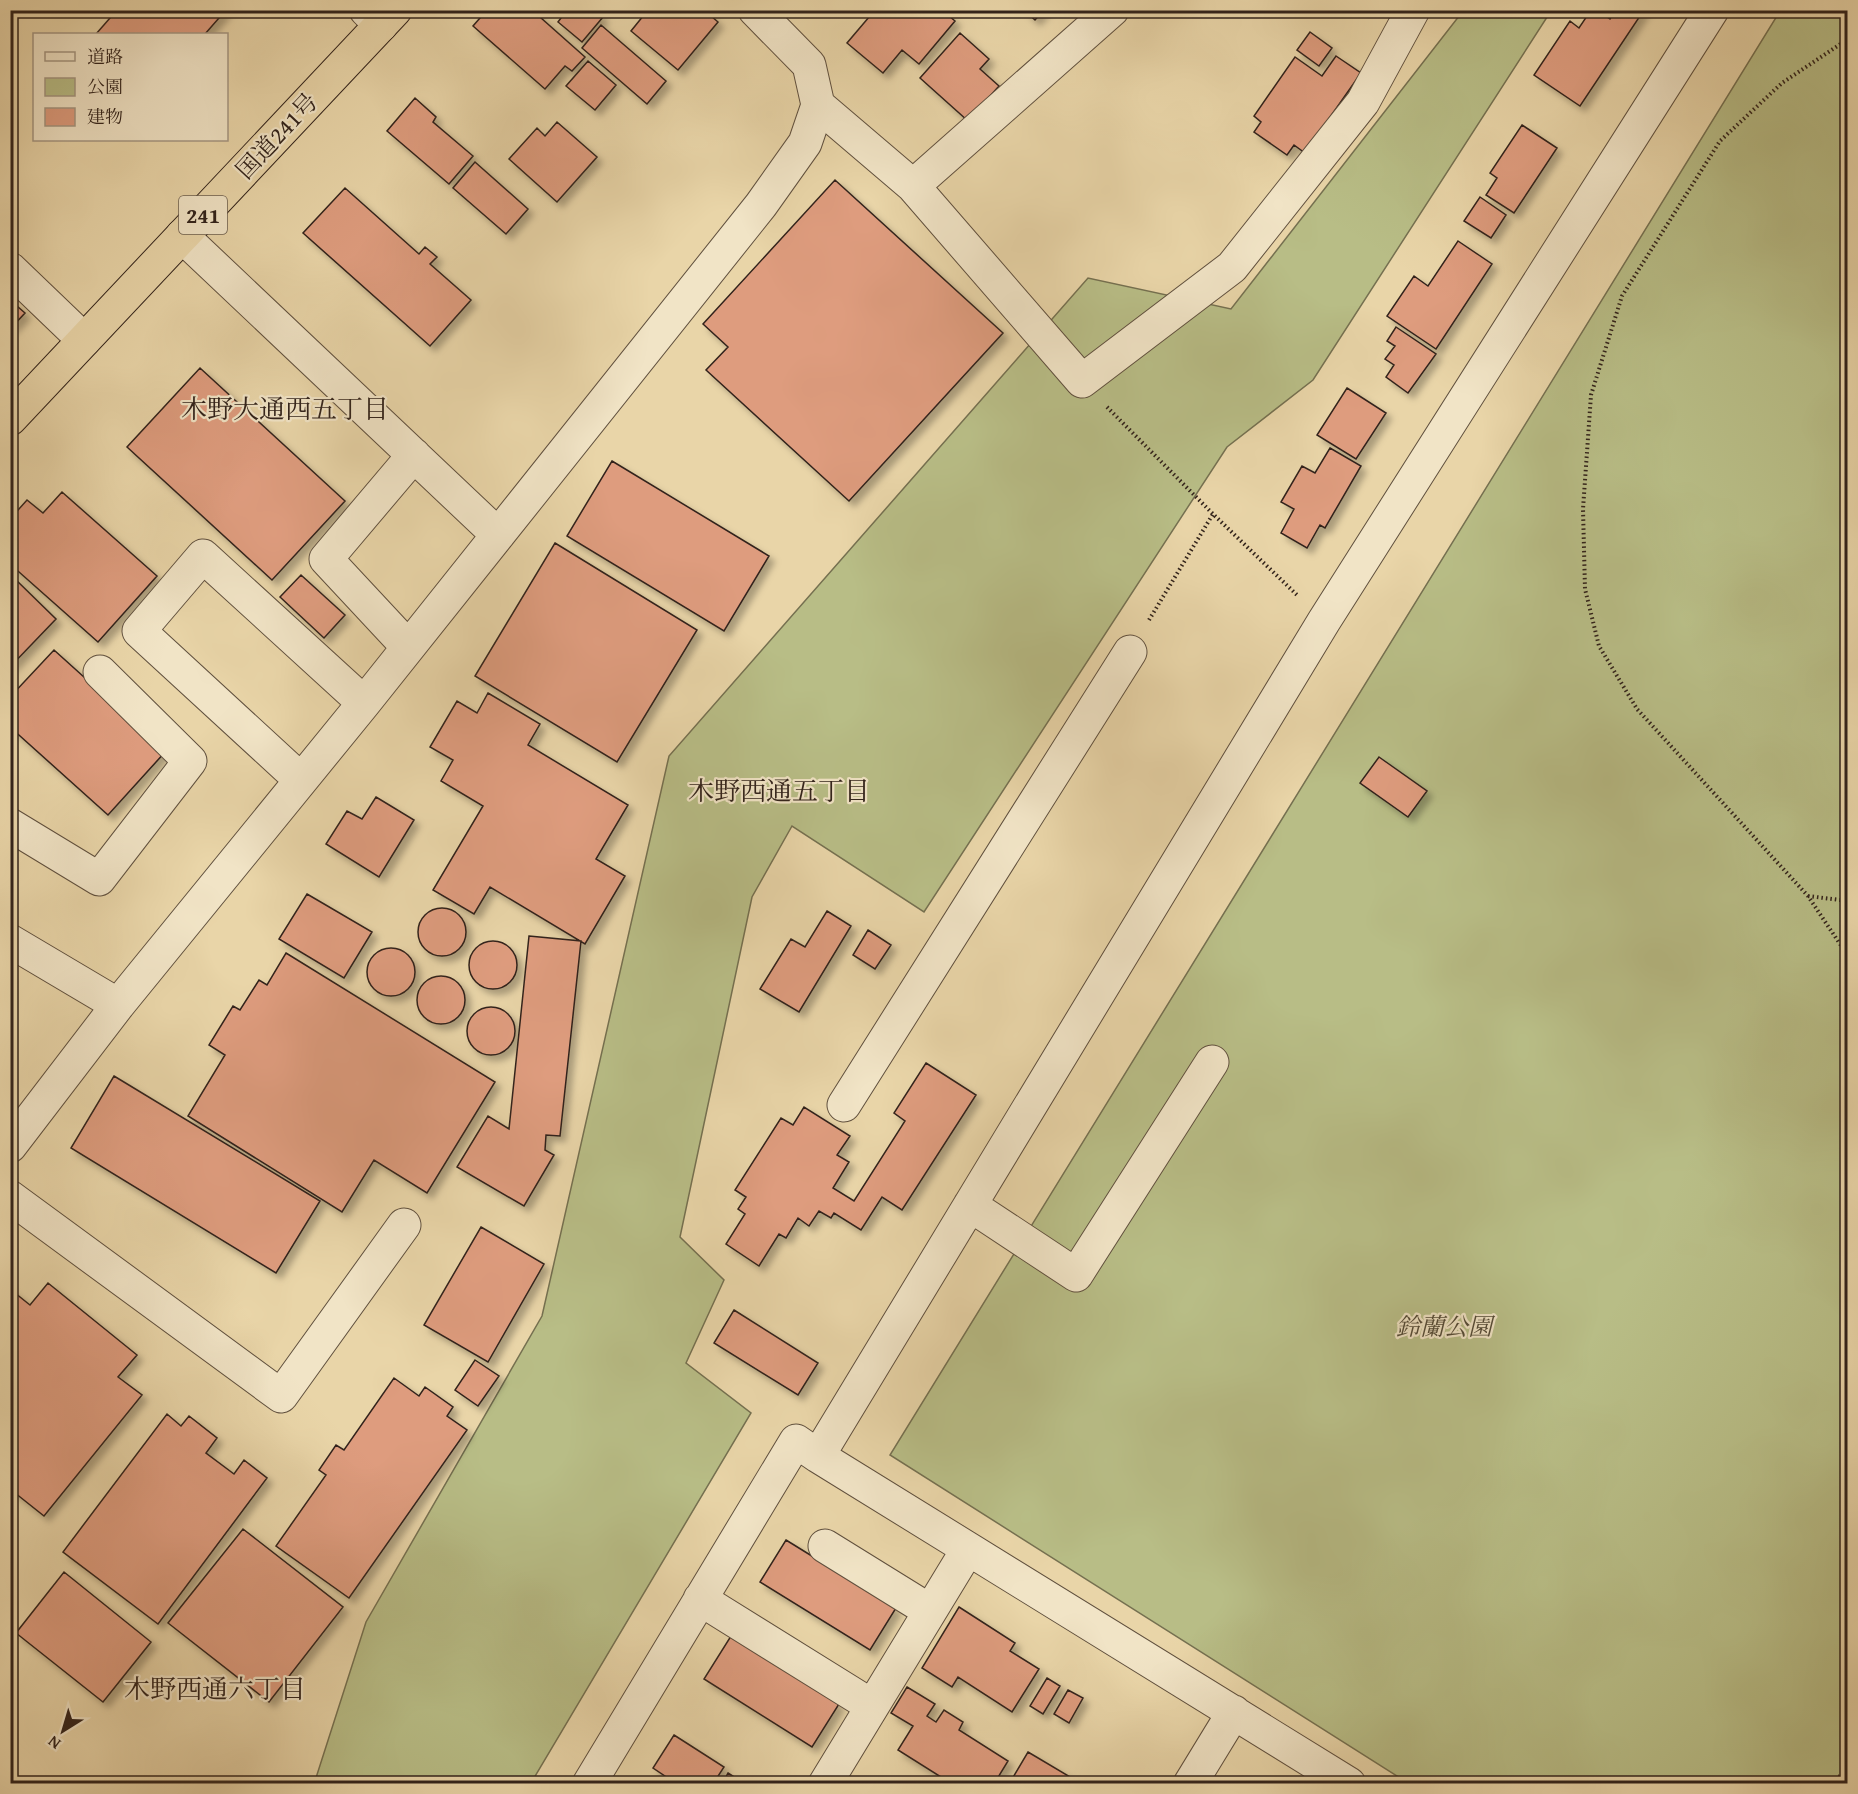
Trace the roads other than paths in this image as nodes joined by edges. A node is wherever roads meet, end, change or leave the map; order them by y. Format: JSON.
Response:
{"nodes":[{"id":1,"x":754,"y":10,"type":"edge"},
{"id":2,"x":1112,"y":10,"type":"edge"},
{"id":3,"x":1413,"y":10,"type":"edge"},
{"id":4,"x":1712,"y":10,"type":"edge"},
{"id":5,"x":381,"y":15,"type":"edge"},
{"id":6,"x":818,"y":105,"type":"junction"},
{"id":7,"x":913,"y":186,"type":"junction"},
{"id":8,"x":182,"y":236,"type":"junction"},
{"id":9,"x":10,"y":269,"type":"edge"},
{"id":10,"x":84,"y":340,"type":"junction"},
{"id":11,"x":10,"y":419,"type":"edge"},
{"id":12,"x":414,"y":455,"type":"junction"},
{"id":13,"x":498,"y":535,"type":"junction"},
{"id":14,"x":408,"y":646,"type":"junction"},
{"id":15,"x":1130,"y":651,"type":"road end"},
{"id":16,"x":100,"y":672,"type":"dead end"},
{"id":17,"x":364,"y":703,"type":"junction"},
{"id":18,"x":301,"y":780,"type":"junction"},
{"id":19,"x":13,"y":833,"type":"edge"},
{"id":20,"x":10,"y":941,"type":"edge"},
{"id":21,"x":118,"y":1005,"type":"junction"},
{"id":22,"x":1212,"y":1062,"type":"dead end"},
{"id":23,"x":844,"y":1105,"type":"dead end"},
{"id":24,"x":10,"y":1146,"type":"edge"},
{"id":25,"x":10,"y":1197,"type":"edge"},
{"id":26,"x":970,"y":1205,"type":"junction"},
{"id":27,"x":404,"y":1225,"type":"dead end"},
{"id":28,"x":818,"y":1456,"type":"junction"},
{"id":29,"x":825,"y":1546,"type":"dead end"},
{"id":30,"x":968,"y":1549,"type":"junction"},
{"id":31,"x":700,"y":1599,"type":"junction"},
{"id":32,"x":930,"y":1611,"type":"junction"},
{"id":33,"x":872,"y":1706,"type":"junction"},
{"id":34,"x":1234,"y":1712,"type":"junction"},
{"id":35,"x":589,"y":1784,"type":"edge"},
{"id":36,"x":825,"y":1784,"type":"edge"},
{"id":37,"x":1190,"y":1784,"type":"edge"},
{"id":38,"x":1349,"y":1784,"type":"edge"}],
"edges":[{"from":1,"to":6,"type":"street"},
{"from":2,"to":7,"type":"street"},
{"from":3,"to":7,"type":"street"},
{"from":4,"to":26,"type":"street"},
{"from":5,"to":8,"type":"highway","name":"国道241号","number":"241"},
{"from":6,"to":7,"type":"street"},
{"from":6,"to":13,"type":"street"},
{"from":8,"to":10,"type":"highway","name":"国道241号","number":"241"},
{"from":8,"to":12,"type":"street"},
{"from":9,"to":10,"type":"street"},
{"from":10,"to":11,"type":"highway","name":"国道241号","number":"241"},
{"from":12,"to":13,"type":"street"},
{"from":12,"to":14,"type":"street"},
{"from":13,"to":14,"type":"street"},
{"from":14,"to":17,"type":"street"},
{"from":15,"to":23,"type":"street"},
{"from":16,"to":19,"type":"street"},
{"from":17,"to":18,"type":"street"},
{"from":17,"to":18,"type":"street"},
{"from":18,"to":21,"type":"street"},
{"from":20,"to":21,"type":"street"},
{"from":21,"to":24,"type":"street"},
{"from":22,"to":26,"type":"street"},
{"from":25,"to":27,"type":"street"},
{"from":26,"to":28,"type":"street"},
{"from":28,"to":30,"type":"street"},
{"from":28,"to":31,"type":"street"},
{"from":29,"to":32,"type":"street"},
{"from":30,"to":32,"type":"street"},
{"from":30,"to":34,"type":"street"},
{"from":31,"to":33,"type":"street"},
{"from":31,"to":35,"type":"street"},
{"from":32,"to":33,"type":"street"},
{"from":33,"to":36,"type":"street"},
{"from":34,"to":37,"type":"street"},
{"from":34,"to":38,"type":"street"}]}
